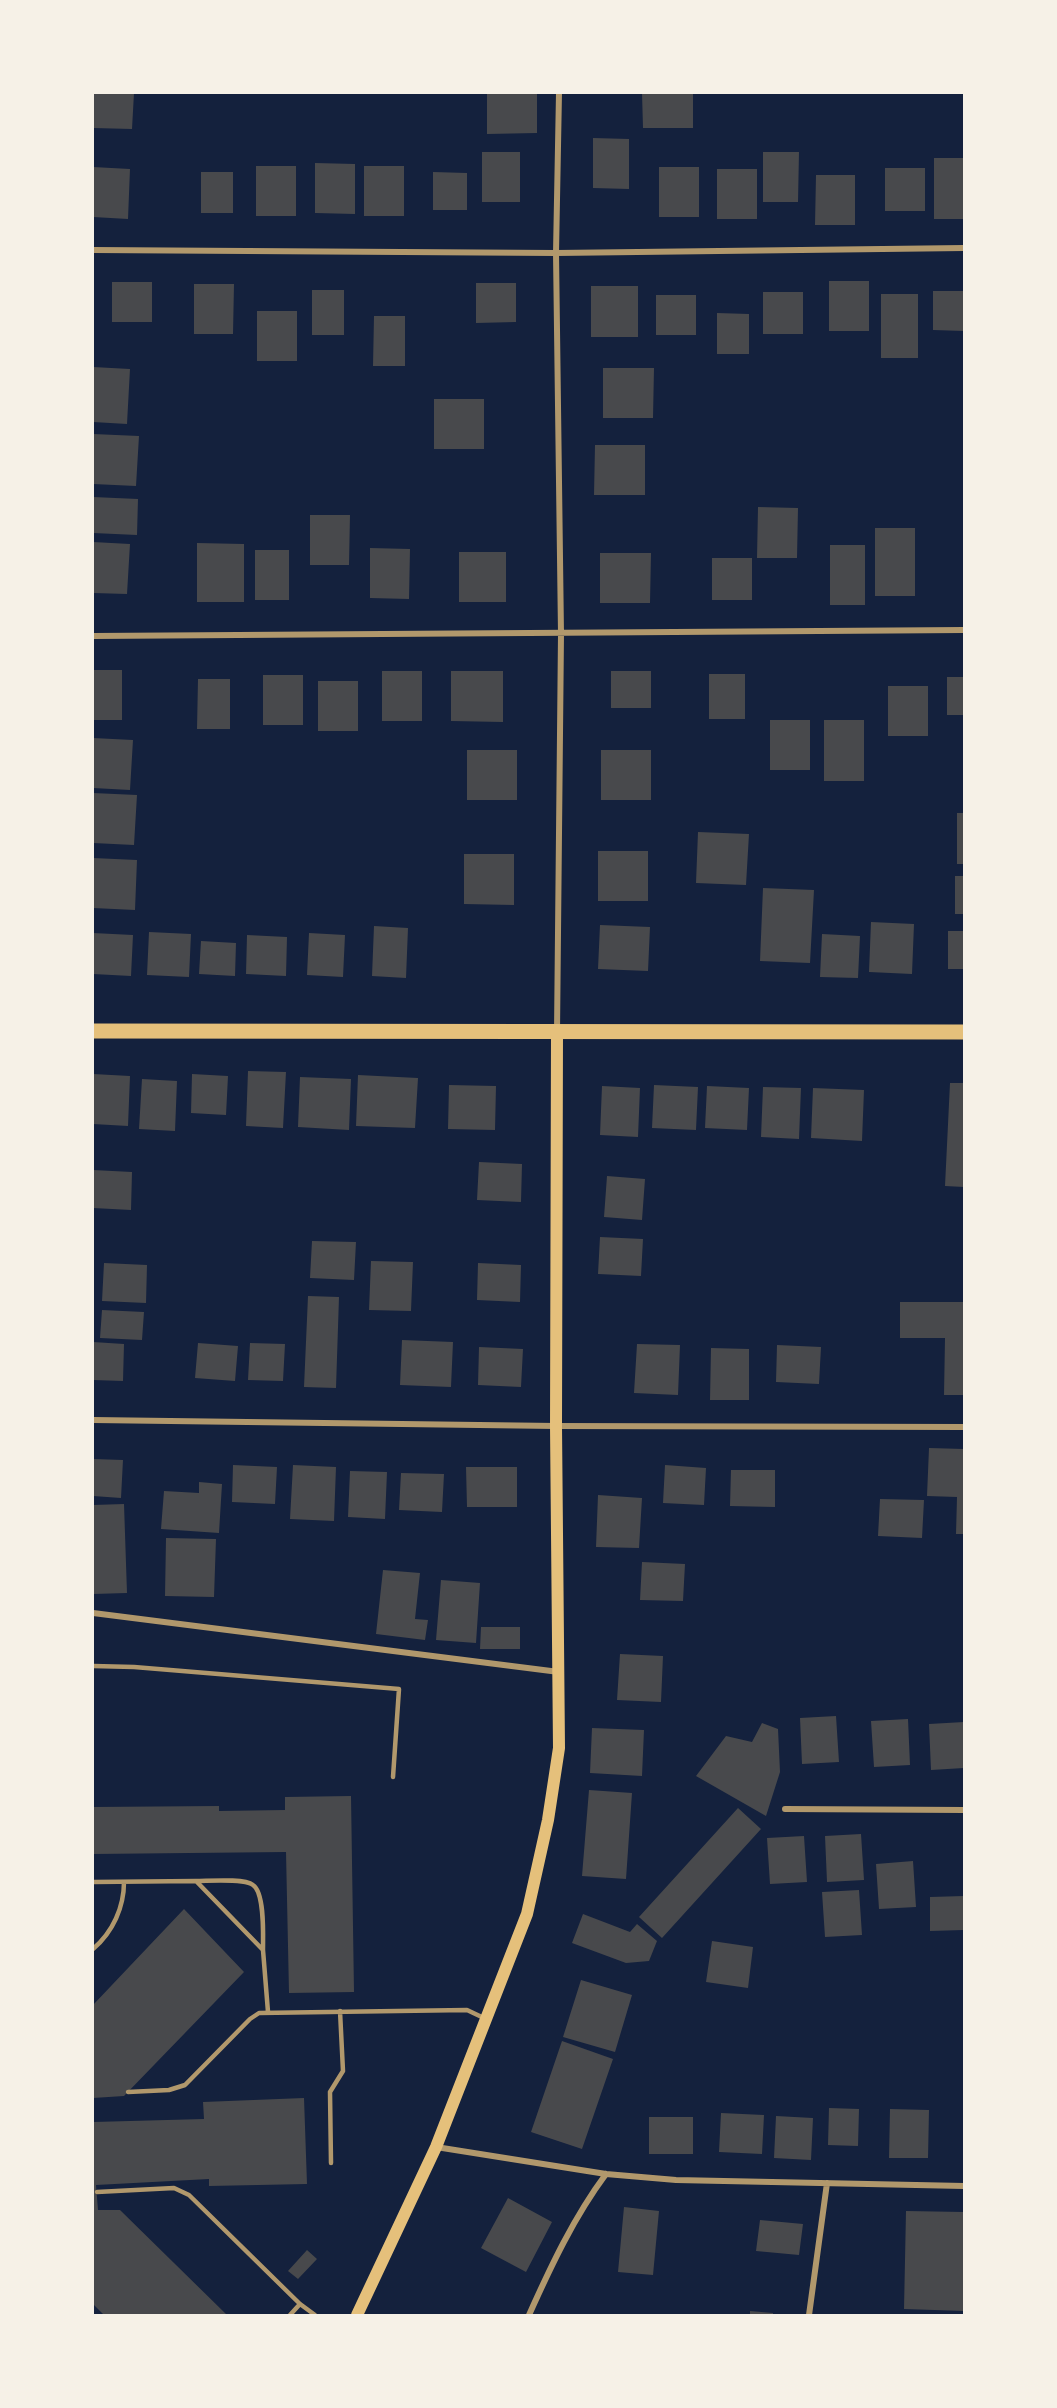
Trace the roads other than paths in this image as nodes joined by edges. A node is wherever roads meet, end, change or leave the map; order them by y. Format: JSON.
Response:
{"nodes":[{"id":1,"x":559,"y":93,"type":"edge"},
{"id":2,"x":964,"y":248,"type":"edge"},
{"id":3,"x":93,"y":250,"type":"edge"},
{"id":4,"x":556,"y":253,"type":"junction"},
{"id":5,"x":964,"y":630,"type":"edge"},
{"id":6,"x":561,"y":634,"type":"junction"},
{"id":7,"x":93,"y":636,"type":"edge"},
{"id":8,"x":93,"y":1031,"type":"edge"},
{"id":9,"x":964,"y":1032,"type":"edge"},
{"id":10,"x":557,"y":1033,"type":"junction"},
{"id":11,"x":93,"y":1420,"type":"edge"},
{"id":12,"x":556,"y":1426,"type":"junction"},
{"id":13,"x":964,"y":1426,"type":"edge"},
{"id":14,"x":93,"y":1612,"type":"edge"},
{"id":15,"x":93,"y":1666,"type":"edge"},
{"id":16,"x":560,"y":1672,"type":"junction"},
{"id":17,"x":393,"y":1777,"type":"dead end"},
{"id":18,"x":785,"y":1809,"type":"dead end"},
{"id":19,"x":964,"y":1810,"type":"edge"},
{"id":20,"x":196,"y":1881,"type":"junction"},
{"id":21,"x":93,"y":1882,"type":"edge"},
{"id":22,"x":124,"y":1882,"type":"junction"},
{"id":23,"x":93,"y":1948,"type":"edge"},
{"id":24,"x":263,"y":1950,"type":"junction"},
{"id":25,"x":340,"y":2011,"type":"junction"},
{"id":26,"x":268,"y":2012,"type":"junction"},
{"id":27,"x":486,"y":2019,"type":"junction"},
{"id":28,"x":128,"y":2092,"type":"dead end"},
{"id":29,"x":436,"y":2147,"type":"junction"},
{"id":30,"x":331,"y":2163,"type":"dead end"},
{"id":31,"x":606,"y":2174,"type":"junction"},
{"id":32,"x":826,"y":2182,"type":"junction"},
{"id":33,"x":964,"y":2186,"type":"edge"},
{"id":34,"x":97,"y":2192,"type":"dead end"},
{"id":35,"x":300,"y":2304,"type":"junction"},
{"id":36,"x":291,"y":2315,"type":"edge"},
{"id":37,"x":315,"y":2315,"type":"edge"},
{"id":38,"x":357,"y":2315,"type":"edge"},
{"id":39,"x":529,"y":2315,"type":"edge"},
{"id":40,"x":809,"y":2315,"type":"edge"}],
"edges":[{"from":1,"to":4,"type":"street"},
{"from":2,"to":4,"type":"street"},
{"from":3,"to":4,"type":"street"},
{"from":4,"to":6,"type":"street"},
{"from":5,"to":6,"type":"street"},
{"from":6,"to":7,"type":"street"},
{"from":6,"to":10,"type":"street"},
{"from":8,"to":10,"type":"main road"},
{"from":9,"to":10,"type":"main road"},
{"from":10,"to":12,"type":"main road"},
{"from":11,"to":12,"type":"street"},
{"from":12,"to":13,"type":"street"},
{"from":12,"to":16,"type":"main road"},
{"from":14,"to":16,"type":"street"},
{"from":15,"to":17,"type":"lane"},
{"from":16,"to":27,"type":"main road"},
{"from":18,"to":19,"type":"street"},
{"from":20,"to":22,"type":"lane"},
{"from":20,"to":24,"type":"lane"},
{"from":20,"to":24,"type":"lane"},
{"from":21,"to":22,"type":"lane"},
{"from":22,"to":23,"type":"lane"},
{"from":24,"to":26,"type":"lane"},
{"from":25,"to":26,"type":"lane"},
{"from":25,"to":27,"type":"lane"},
{"from":25,"to":30,"type":"lane"},
{"from":26,"to":28,"type":"lane"},
{"from":27,"to":29,"type":"main road"},
{"from":29,"to":31,"type":"street"},
{"from":29,"to":38,"type":"main road"},
{"from":31,"to":32,"type":"street"},
{"from":31,"to":39,"type":"street"},
{"from":32,"to":33,"type":"street"},
{"from":32,"to":40,"type":"street"},
{"from":34,"to":35,"type":"lane"},
{"from":35,"to":36,"type":"lane"},
{"from":35,"to":37,"type":"lane"}]}
